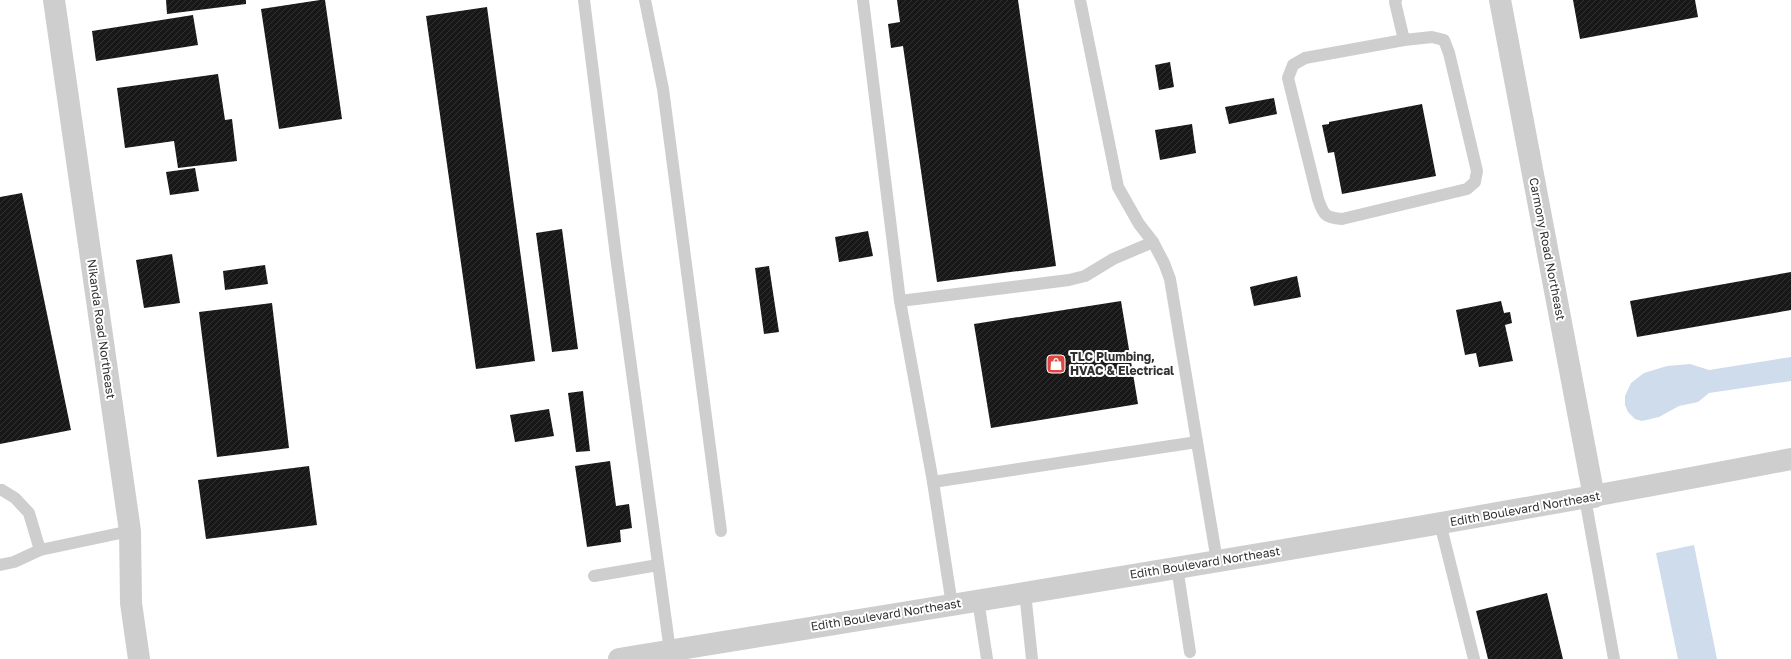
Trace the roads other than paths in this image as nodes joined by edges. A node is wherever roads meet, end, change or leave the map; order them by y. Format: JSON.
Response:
{"nodes":[{"id":1,"x":54,"y":0,"type":"edge"},
{"id":2,"x":584,"y":0,"type":"edge"},
{"id":3,"x":645,"y":0,"type":"edge"},
{"id":4,"x":863,"y":0,"type":"edge"},
{"id":5,"x":1080,"y":0,"type":"edge"},
{"id":6,"x":1396,"y":0,"type":"edge"},
{"id":7,"x":1500,"y":0,"type":"edge"},
{"id":8,"x":1404,"y":40,"type":"junction"},
{"id":9,"x":1153,"y":242,"type":"junction"},
{"id":10,"x":900,"y":301,"type":"junction"},
{"id":11,"x":1197,"y":442,"type":"junction"},
{"id":12,"x":1791,"y":459,"type":"edge"},
{"id":13,"x":933,"y":482,"type":"junction"},
{"id":14,"x":0,"y":490,"type":"edge"},
{"id":15,"x":1590,"y":498,"type":"junction"},
{"id":16,"x":1440,"y":523,"type":"junction"},
{"id":17,"x":130,"y":531,"type":"junction"},
{"id":18,"x":722,"y":531,"type":"dead end"},
{"id":19,"x":40,"y":550,"type":"junction"},
{"id":20,"x":1217,"y":561,"type":"junction"},
{"id":21,"x":0,"y":565,"type":"edge"},
{"id":22,"x":658,"y":565,"type":"junction"},
{"id":23,"x":1177,"y":567,"type":"junction"},
{"id":24,"x":594,"y":576,"type":"dead end"},
{"id":25,"x":1025,"y":592,"type":"junction"},
{"id":26,"x":978,"y":600,"type":"junction"},
{"id":27,"x":952,"y":605,"type":"junction"},
{"id":28,"x":670,"y":651,"type":"junction"},
{"id":29,"x":1190,"y":652,"type":"dead end"},
{"id":30,"x":139,"y":659,"type":"edge"},
{"id":31,"x":619,"y":659,"type":"edge"},
{"id":32,"x":987,"y":659,"type":"edge"},
{"id":33,"x":1032,"y":659,"type":"edge"},
{"id":34,"x":1474,"y":659,"type":"edge"},
{"id":35,"x":1614,"y":659,"type":"edge"}],
"edges":[{"from":1,"to":17,"type":"street","name":"Nikanda Road Northeast"},
{"from":2,"to":22,"type":"lane"},
{"from":3,"to":18,"type":"lane"},
{"from":4,"to":10,"type":"lane"},
{"from":5,"to":9,"type":"lane"},
{"from":6,"to":8,"type":"lane"},
{"from":7,"to":15,"type":"street","name":"Carmony Road Northeast"},
{"from":8,"to":8,"type":"lane"},
{"from":9,"to":10,"type":"lane"},
{"from":9,"to":11,"type":"lane"},
{"from":10,"to":13,"type":"lane"},
{"from":11,"to":13,"type":"lane"},
{"from":11,"to":20,"type":"lane"},
{"from":12,"to":15,"type":"street","name":"Edith Boulevard Northeast"},
{"from":13,"to":27,"type":"lane"},
{"from":14,"to":19,"type":"lane"},
{"from":15,"to":16,"type":"street","name":"Edith Boulevard Northeast"},
{"from":15,"to":35,"type":"lane"},
{"from":16,"to":20,"type":"street","name":"Edith Boulevard Northeast"},
{"from":16,"to":34,"type":"lane"},
{"from":17,"to":19,"type":"lane"},
{"from":17,"to":30,"type":"street","name":"Nikanda Road Northeast"},
{"from":19,"to":21,"type":"lane"},
{"from":20,"to":23,"type":"street","name":"Edith Boulevard Northeast"},
{"from":22,"to":24,"type":"lane"},
{"from":22,"to":28,"type":"lane"},
{"from":23,"to":25,"type":"street","name":"Edith Boulevard Northeast"},
{"from":23,"to":29,"type":"lane"},
{"from":25,"to":26,"type":"street","name":"Edith Boulevard Northeast"},
{"from":25,"to":33,"type":"lane"},
{"from":26,"to":27,"type":"street","name":"Edith Boulevard Northeast"},
{"from":26,"to":32,"type":"lane"},
{"from":27,"to":28,"type":"street","name":"Edith Boulevard Northeast"},
{"from":28,"to":31,"type":"street","name":"Edith Boulevard Northeast"}]}
